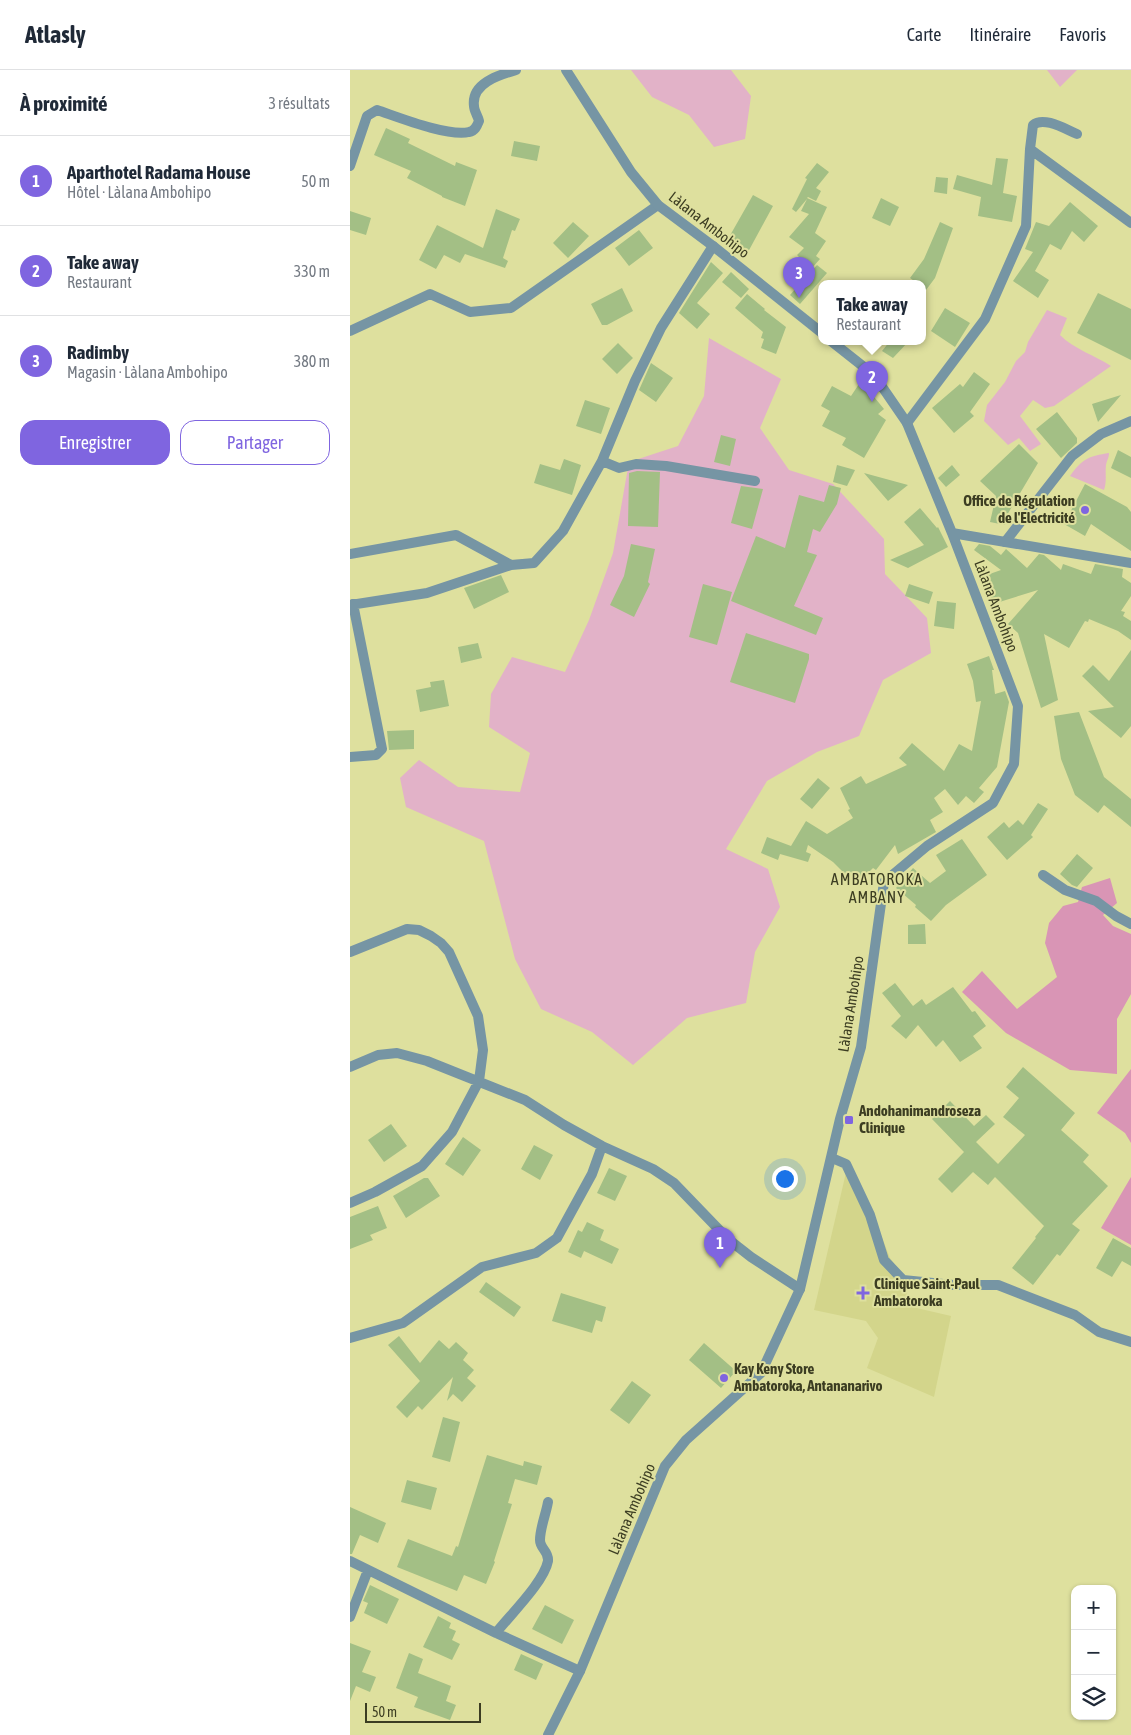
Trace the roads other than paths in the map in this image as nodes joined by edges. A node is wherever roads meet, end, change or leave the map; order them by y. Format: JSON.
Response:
{"nodes":[{"id":1,"x":516,"y":70,"type":"edge"},
{"id":2,"x":566,"y":70,"type":"edge"},
{"id":3,"x":1077,"y":134,"type":"dead end"},
{"id":4,"x":1030,"y":149,"type":"junction"},
{"id":5,"x":350,"y":166,"type":"edge"},
{"id":6,"x":658,"y":205,"type":"junction"},
{"id":7,"x":1131,"y":223,"type":"edge"},
{"id":8,"x":713,"y":246,"type":"junction"},
{"id":9,"x":350,"y":331,"type":"edge"},
{"id":10,"x":818,"y":331,"type":"edge"},
{"id":11,"x":836,"y":345,"type":"edge"},
{"id":12,"x":1131,"y":421,"type":"edge"},
{"id":13,"x":907,"y":423,"type":"junction"},
{"id":14,"x":602,"y":461,"type":"junction"},
{"id":15,"x":755,"y":481,"type":"dead end"},
{"id":16,"x":952,"y":533,"type":"junction"},
{"id":17,"x":1005,"y":542,"type":"junction"},
{"id":18,"x":350,"y":554,"type":"edge"},
{"id":19,"x":1131,"y":563,"type":"edge"},
{"id":20,"x":511,"y":565,"type":"junction"},
{"id":21,"x":352,"y":605,"type":"edge"},
{"id":22,"x":350,"y":757,"type":"edge"},
{"id":23,"x":1043,"y":875,"type":"dead end"},
{"id":24,"x":1131,"y":924,"type":"edge"},
{"id":25,"x":350,"y":952,"type":"edge"},
{"id":26,"x":350,"y":1066,"type":"edge"},
{"id":27,"x":479,"y":1081,"type":"junction"},
{"id":28,"x":602,"y":1146,"type":"junction"},
{"id":29,"x":832,"y":1158,"type":"junction"},
{"id":30,"x":350,"y":1203,"type":"edge"},
{"id":31,"x":800,"y":1289,"type":"junction"},
{"id":32,"x":350,"y":1338,"type":"edge"},
{"id":33,"x":1131,"y":1342,"type":"edge"},
{"id":34,"x":548,"y":1502,"type":"dead end"},
{"id":35,"x":350,"y":1561,"type":"edge"},
{"id":36,"x":368,"y":1570,"type":"junction"},
{"id":37,"x":350,"y":1616,"type":"edge"},
{"id":38,"x":496,"y":1633,"type":"junction"},
{"id":39,"x":580,"y":1671,"type":"junction"},
{"id":40,"x":548,"y":1735,"type":"edge"}],
"edges":[{"from":1,"to":5,"type":"street"},
{"from":2,"to":6,"type":"street","name":"Làlana Ambohipo"},
{"from":3,"to":4,"type":"street"},
{"from":4,"to":7,"type":"street"},
{"from":4,"to":13,"type":"street"},
{"from":6,"to":8,"type":"street","name":"Làlana Ambohipo"},
{"from":6,"to":9,"type":"street"},
{"from":8,"to":10,"type":"street","name":"Làlana Ambohipo"},
{"from":8,"to":14,"type":"street"},
{"from":11,"to":13,"type":"street","name":"Làlana Ambohipo"},
{"from":12,"to":17,"type":"street"},
{"from":13,"to":16,"type":"street","name":"Làlana Ambohipo"},
{"from":14,"to":15,"type":"street"},
{"from":14,"to":20,"type":"street"},
{"from":16,"to":17,"type":"street"},
{"from":16,"to":29,"type":"street","name":"Làlana Ambohipo"},
{"from":17,"to":19,"type":"street"},
{"from":18,"to":20,"type":"street"},
{"from":20,"to":21,"type":"street"},
{"from":21,"to":22,"type":"street"},
{"from":23,"to":24,"type":"street"},
{"from":25,"to":27,"type":"street"},
{"from":26,"to":27,"type":"street"},
{"from":27,"to":28,"type":"street"},
{"from":27,"to":30,"type":"street"},
{"from":28,"to":31,"type":"street"},
{"from":28,"to":32,"type":"street"},
{"from":29,"to":31,"type":"street","name":"Làlana Ambohipo"},
{"from":29,"to":33,"type":"street"},
{"from":31,"to":39,"type":"street","name":"Làlana Ambohipo"},
{"from":34,"to":38,"type":"street"},
{"from":35,"to":36,"type":"street"},
{"from":36,"to":37,"type":"street"},
{"from":36,"to":38,"type":"street"},
{"from":38,"to":39,"type":"street"},
{"from":39,"to":40,"type":"street","name":"Làlana Ambohipo"}]}
